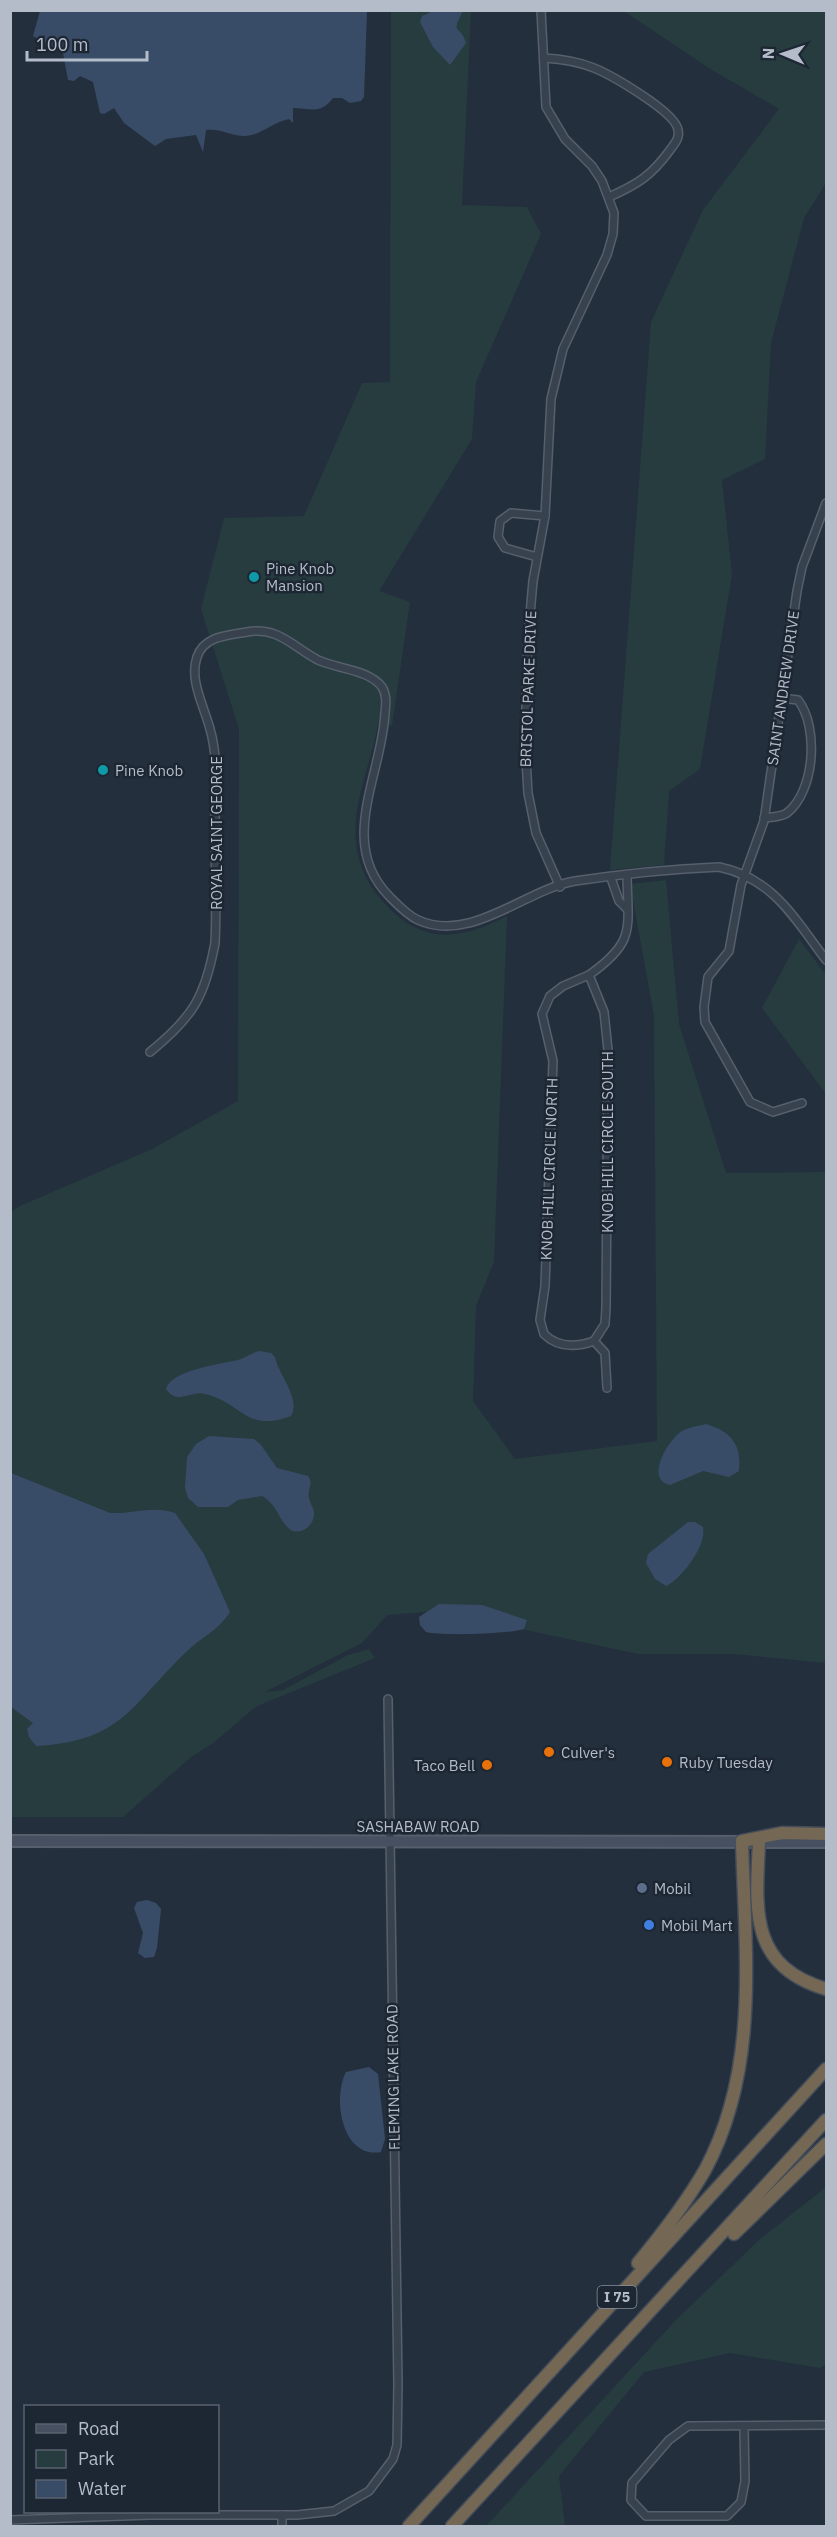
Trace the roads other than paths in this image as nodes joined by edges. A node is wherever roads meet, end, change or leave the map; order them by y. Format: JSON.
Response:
{"nodes":[{"id":1,"x":541,"y":10,"type":"edge"},
{"id":2,"x":544,"y":58,"type":"junction"},
{"id":3,"x":609,"y":197,"type":"junction"},
{"id":4,"x":826,"y":502,"type":"edge"},
{"id":5,"x":545,"y":516,"type":"junction"},
{"id":6,"x":537,"y":557,"type":"junction"},
{"id":7,"x":782,"y":698,"type":"junction"},
{"id":8,"x":764,"y":818,"type":"junction"},
{"id":9,"x":745,"y":874,"type":"junction"},
{"id":10,"x":627,"y":876,"type":"junction"},
{"id":11,"x":611,"y":878,"type":"junction"},
{"id":12,"x":560,"y":887,"type":"junction"},
{"id":13,"x":627,"y":909,"type":"junction"},
{"id":14,"x":826,"y":960,"type":"edge"},
{"id":15,"x":589,"y":975,"type":"junction"},
{"id":16,"x":150,"y":1052,"type":"dead end"},
{"id":17,"x":802,"y":1103,"type":"dead end"},
{"id":18,"x":594,"y":1341,"type":"junction"},
{"id":19,"x":607,"y":1388,"type":"dead end"},
{"id":20,"x":388,"y":1699,"type":"dead end"},
{"id":21,"x":826,"y":1834,"type":"edge"},
{"id":22,"x":10,"y":1841,"type":"edge"},
{"id":23,"x":389,"y":1841,"type":"junction"},
{"id":24,"x":742,"y":1841,"type":"junction"},
{"id":25,"x":759,"y":1842,"type":"junction"},
{"id":26,"x":826,"y":1842,"type":"edge"},
{"id":27,"x":826,"y":1989,"type":"edge"},
{"id":28,"x":826,"y":2069,"type":"edge"},
{"id":29,"x":826,"y":2120,"type":"edge"},
{"id":30,"x":826,"y":2144,"type":"edge"},
{"id":31,"x":702,"y":2258,"type":"junction"},
{"id":32,"x":592,"y":2324,"type":"junction"},
{"id":33,"x":826,"y":2425,"type":"edge"},
{"id":34,"x":744,"y":2427,"type":"junction"},
{"id":35,"x":282,"y":2515,"type":"junction"},
{"id":36,"x":10,"y":2520,"type":"edge"},
{"id":37,"x":282,"y":2526,"type":"edge"},
{"id":38,"x":409,"y":2526,"type":"edge"},
{"id":39,"x":452,"y":2526,"type":"edge"}],
"edges":[{"from":1,"to":2,"type":"street","name":"BRISTOL PARKE DRIVE"},
{"from":2,"to":3,"type":"street","name":"BRISTOL PARKE DRIVE"},
{"from":2,"to":3,"type":"street"},
{"from":3,"to":5,"type":"street","name":"BRISTOL PARKE DRIVE"},
{"from":4,"to":7,"type":"street","name":"SAINT ANDREW DRIVE"},
{"from":5,"to":6,"type":"street","name":"BRISTOL PARKE DRIVE"},
{"from":5,"to":6,"type":"street"},
{"from":6,"to":12,"type":"street","name":"BRISTOL PARKE DRIVE"},
{"from":7,"to":8,"type":"street","name":"SAINT ANDREW DRIVE"},
{"from":7,"to":8,"type":"street"},
{"from":8,"to":9,"type":"street","name":"SAINT ANDREW DRIVE"},
{"from":9,"to":10,"type":"street","name":"ROYAL SAINT GEORGE"},
{"from":9,"to":14,"type":"street","name":"ROYAL SAINT GEORGE"},
{"from":9,"to":17,"type":"street","name":"SAINT ANDREW DRIVE"},
{"from":10,"to":11,"type":"street","name":"ROYAL SAINT GEORGE"},
{"from":10,"to":13,"type":"street"},
{"from":11,"to":12,"type":"street","name":"ROYAL SAINT GEORGE"},
{"from":11,"to":13,"type":"street"},
{"from":12,"to":16,"type":"street","name":"ROYAL SAINT GEORGE"},
{"from":13,"to":15,"type":"street"},
{"from":15,"to":18,"type":"street","name":"KNOB HILL CIRCLE SOUTH"},
{"from":15,"to":18,"type":"street","name":"KNOB HILL CIRCLE NORTH"},
{"from":18,"to":19,"type":"street"},
{"from":20,"to":23,"type":"street","name":"FLEMING LAKE ROAD"},
{"from":21,"to":24,"type":"highway"},
{"from":22,"to":23,"type":"main road","name":"SASHABAW ROAD"},
{"from":23,"to":24,"type":"main road","name":"SASHABAW ROAD"},
{"from":23,"to":35,"type":"street","name":"FLEMING LAKE ROAD"},
{"from":24,"to":25,"type":"main road","name":"SASHABAW ROAD"},
{"from":24,"to":32,"type":"highway"},
{"from":25,"to":26,"type":"main road","name":"SASHABAW ROAD"},
{"from":25,"to":27,"type":"highway"},
{"from":28,"to":32,"type":"highway","number":"I 75"},
{"from":29,"to":31,"type":"highway","number":"I 75"},
{"from":30,"to":31,"type":"highway"},
{"from":31,"to":39,"type":"highway","number":"I 75"},
{"from":32,"to":38,"type":"highway","number":"I 75"},
{"from":33,"to":34,"type":"street"},
{"from":34,"to":34,"type":"street"},
{"from":35,"to":36,"type":"street"},
{"from":35,"to":37,"type":"street"}]}
